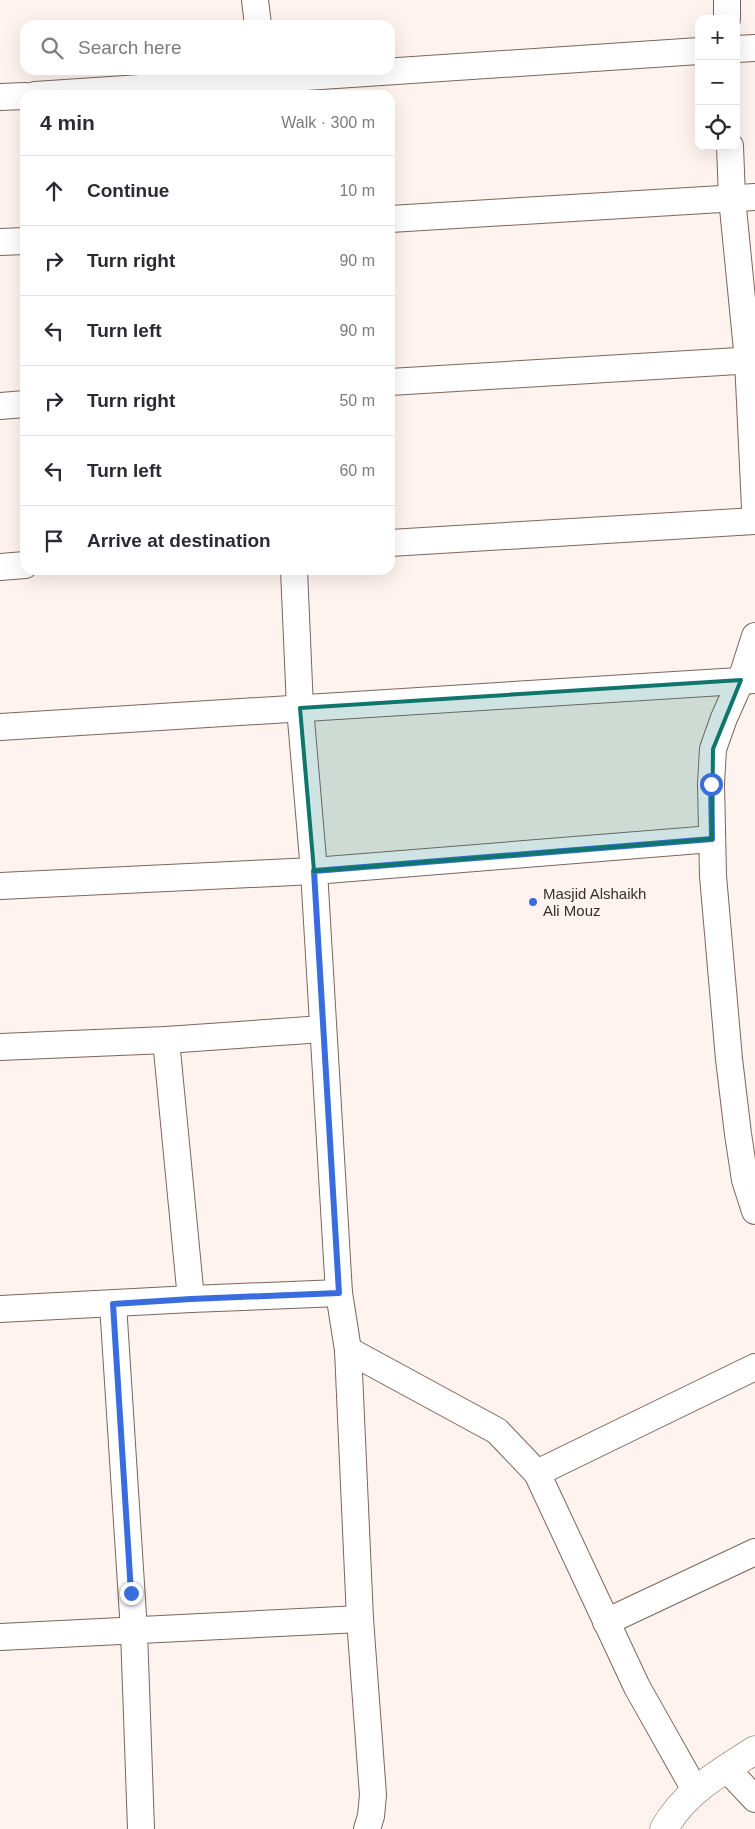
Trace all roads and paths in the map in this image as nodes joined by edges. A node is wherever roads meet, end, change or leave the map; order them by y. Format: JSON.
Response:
{"nodes":[{"id":1,"x":255,"y":0,"type":"edge"},
{"id":2,"x":727,"y":0,"type":"edge"},
{"id":3,"x":727,"y":15,"type":"edge"},
{"id":4,"x":257,"y":20,"type":"edge"},
{"id":5,"x":755,"y":48,"type":"edge"},
{"id":6,"x":740,"y":49,"type":"edge"},
{"id":7,"x":695,"y":51,"type":"edge"},
{"id":8,"x":395,"y":73,"type":"edge"},
{"id":9,"x":361,"y":75,"type":"edge"},
{"id":10,"x":263,"y":82,"type":"edge"},
{"id":11,"x":123,"y":90,"type":"edge"},
{"id":12,"x":20,"y":96,"type":"edge"},
{"id":13,"x":0,"y":97,"type":"edge"},
{"id":14,"x":731,"y":150,"type":"edge"},
{"id":15,"x":743,"y":197,"type":"edge"},
{"id":16,"x":395,"y":219,"type":"edge"},
{"id":17,"x":20,"y":241,"type":"edge"},
{"id":18,"x":0,"y":242,"type":"edge"},
{"id":19,"x":751,"y":360,"type":"edge"},
{"id":20,"x":395,"y":382,"type":"edge"},
{"id":21,"x":20,"y":404,"type":"edge"},
{"id":22,"x":0,"y":406,"type":"edge"},
{"id":23,"x":755,"y":508,"type":"edge"},
{"id":24,"x":755,"y":521,"type":"edge"},
{"id":25,"x":395,"y":543,"type":"edge"},
{"id":26,"x":20,"y":565,"type":"edge"},
{"id":27,"x":0,"y":567,"type":"edge"},
{"id":28,"x":294,"y":575,"type":"edge"},
{"id":29,"x":755,"y":636,"type":"edge"},
{"id":30,"x":748,"y":680,"type":"edge"},
{"id":31,"x":300,"y":708,"type":"junction"},
{"id":32,"x":0,"y":727,"type":"edge"},
{"id":33,"x":712,"y":839,"type":"junction"},
{"id":34,"x":314,"y":871,"type":"junction"},
{"id":35,"x":0,"y":886,"type":"edge"},
{"id":36,"x":323,"y":1028,"type":"junction"},
{"id":37,"x":166,"y":1040,"type":"junction"},
{"id":38,"x":0,"y":1048,"type":"edge"},
{"id":39,"x":755,"y":1210,"type":"edge"},
{"id":40,"x":339,"y":1293,"type":"junction"},
{"id":41,"x":191,"y":1299,"type":"junction"},
{"id":42,"x":113,"y":1304,"type":"junction"},
{"id":43,"x":0,"y":1309,"type":"edge"},
{"id":44,"x":348,"y":1350,"type":"junction"},
{"id":45,"x":755,"y":1367,"type":"edge"},
{"id":46,"x":537,"y":1473,"type":"junction"},
{"id":47,"x":755,"y":1552,"type":"edge"},
{"id":48,"x":360,"y":1619,"type":"junction"},
{"id":49,"x":606,"y":1622,"type":"junction"},
{"id":50,"x":134,"y":1631,"type":"junction"},
{"id":51,"x":0,"y":1637,"type":"edge"},
{"id":52,"x":755,"y":1750,"type":"edge"},
{"id":53,"x":726,"y":1768,"type":"junction"},
{"id":54,"x":695,"y":1790,"type":"junction"},
{"id":55,"x":755,"y":1799,"type":"edge"},
{"id":56,"x":141,"y":1829,"type":"edge"},
{"id":57,"x":367,"y":1829,"type":"edge"},
{"id":58,"x":664,"y":1829,"type":"edge"}],
"edges":[{"from":1,"to":4,"type":"street"},
{"from":2,"to":3,"type":"street"},
{"from":5,"to":6,"type":"street"},
{"from":7,"to":8,"type":"street"},
{"from":9,"to":10,"type":"street"},
{"from":10,"to":11,"type":"street"},
{"from":12,"to":13,"type":"street"},
{"from":14,"to":15,"type":"street"},
{"from":15,"to":16,"type":"street"},
{"from":15,"to":19,"type":"street"},
{"from":17,"to":18,"type":"street"},
{"from":19,"to":20,"type":"street"},
{"from":19,"to":23,"type":"street"},
{"from":21,"to":22,"type":"street"},
{"from":24,"to":25,"type":"street"},
{"from":26,"to":27,"type":"street"},
{"from":28,"to":31,"type":"street"},
{"from":29,"to":30,"type":"street"},
{"from":30,"to":31,"type":"street"},
{"from":30,"to":33,"type":"street"},
{"from":31,"to":32,"type":"street"},
{"from":31,"to":34,"type":"street"},
{"from":33,"to":34,"type":"street"},
{"from":33,"to":39,"type":"street"},
{"from":34,"to":35,"type":"street"},
{"from":34,"to":36,"type":"street"},
{"from":36,"to":37,"type":"street"},
{"from":36,"to":40,"type":"street"},
{"from":37,"to":38,"type":"street"},
{"from":37,"to":41,"type":"street"},
{"from":40,"to":41,"type":"street"},
{"from":40,"to":44,"type":"street"},
{"from":41,"to":42,"type":"street"},
{"from":42,"to":43,"type":"street"},
{"from":42,"to":50,"type":"street"},
{"from":44,"to":46,"type":"street"},
{"from":44,"to":48,"type":"street"},
{"from":45,"to":46,"type":"street"},
{"from":46,"to":49,"type":"street"},
{"from":47,"to":49,"type":"street"},
{"from":48,"to":50,"type":"street"},
{"from":48,"to":57,"type":"street"},
{"from":49,"to":54,"type":"street"},
{"from":50,"to":51,"type":"street"},
{"from":50,"to":56,"type":"street"},
{"from":52,"to":53,"type":"street"},
{"from":53,"to":54,"type":"street"},
{"from":53,"to":55,"type":"street"},
{"from":54,"to":58,"type":"street"}]}
